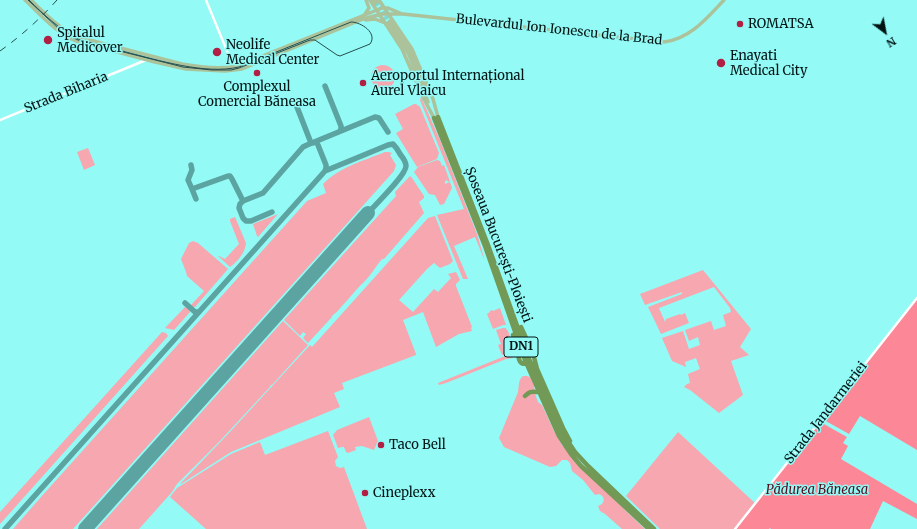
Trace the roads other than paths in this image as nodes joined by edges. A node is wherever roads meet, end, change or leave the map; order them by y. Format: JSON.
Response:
{"nodes":[{"id":1,"x":25,"y":0,"type":"edge"},
{"id":2,"x":31,"y":0,"type":"edge"},
{"id":3,"x":206,"y":0,"type":"edge"},
{"id":4,"x":366,"y":0,"type":"edge"},
{"id":5,"x":370,"y":0,"type":"edge"},
{"id":6,"x":724,"y":0,"type":"edge"},
{"id":7,"x":377,"y":2,"type":"edge"},
{"id":8,"x":379,"y":11,"type":"junction"},
{"id":9,"x":399,"y":13,"type":"junction"},
{"id":10,"x":364,"y":15,"type":"junction"},
{"id":11,"x":388,"y":16,"type":"junction"},
{"id":12,"x":355,"y":22,"type":"junction"},
{"id":13,"x":77,"y":39,"type":"junction"},
{"id":14,"x":132,"y":56,"type":"junction"},
{"id":15,"x":146,"y":60,"type":"junction"},
{"id":16,"x":132,"y":66,"type":"junction"},
{"id":17,"x":234,"y":69,"type":"junction"},
{"id":18,"x":436,"y":118,"type":"junction"},
{"id":19,"x":0,"y":120,"type":"edge"},
{"id":20,"x":482,"y":233,"type":"junction"},
{"id":21,"x":917,"y":298,"type":"edge"},
{"id":22,"x":531,"y":352,"type":"junction"},
{"id":23,"x":519,"y":355,"type":"junction"},
{"id":24,"x":533,"y":357,"type":"junction"},
{"id":25,"x":523,"y":365,"type":"junction"},
{"id":26,"x":537,"y":392,"type":"junction"},
{"id":27,"x":525,"y":396,"type":"dead end"},
{"id":28,"x":573,"y":453,"type":"junction"},
{"id":29,"x":611,"y":492,"type":"junction"},
{"id":30,"x":630,"y":509,"type":"junction"},
{"id":31,"x":645,"y":529,"type":"edge"},
{"id":32,"x":649,"y":529,"type":"edge"},
{"id":33,"x":654,"y":529,"type":"edge"},
{"id":34,"x":658,"y":529,"type":"edge"},
{"id":35,"x":735,"y":529,"type":"edge"}],
"edges":[{"from":1,"to":13,"type":"main road"},
{"from":2,"to":13,"type":"main road"},
{"from":3,"to":17,"type":"street"},
{"from":4,"to":10,"type":"main road"},
{"from":5,"to":7,"type":"main road","name":"Șoseaua București-Ploiești"},
{"from":6,"to":9,"type":"main road","name":"Bulevardul Ion Ionescu de la Brad"},
{"from":7,"to":8,"type":"main road"},
{"from":7,"to":8,"type":"main road","name":"Șoseaua București-Ploiești"},
{"from":8,"to":9,"type":"main road","name":"Bulevardul Ion Ionescu de la Brad"},
{"from":8,"to":10,"type":"main road"},
{"from":8,"to":11,"type":"main road","name":"Șoseaua București-Ploiești"},
{"from":8,"to":11,"type":"main road"},
{"from":8,"to":11,"type":"main road","name":"Șoseaua București-Ploiești"},
{"from":8,"to":12,"type":"main road"},
{"from":9,"to":11,"type":"main road"},
{"from":9,"to":11,"type":"main road"},
{"from":10,"to":17,"type":"main road"},
{"from":11,"to":12,"type":"main road"},
{"from":11,"to":18,"type":"main road","name":"Șoseaua București-Ploiești"},
{"from":11,"to":18,"type":"main road","name":"Șoseaua București-Ploiești"},
{"from":12,"to":17,"type":"main road"},
{"from":13,"to":14,"type":"main road"},
{"from":13,"to":17,"type":"main road"},
{"from":14,"to":15,"type":"main road"},
{"from":14,"to":16,"type":"street"},
{"from":15,"to":16,"type":"street","name":"Strada Biharia"},
{"from":15,"to":17,"type":"main road"},
{"from":16,"to":19,"type":"street","name":"Strada Biharia"},
{"from":18,"to":20,"type":"highway","name":"Șoseaua București-Ploiești","number":"DN1"},
{"from":20,"to":22,"type":"highway","number":"DN1"},
{"from":20,"to":23,"type":"highway","number":"DN1"},
{"from":20,"to":28,"type":"highway","name":"Șoseaua București-Ploiești","number":"DN1"},
{"from":21,"to":35,"type":"street","name":"Strada Jandarmeriei"},
{"from":22,"to":23,"type":"highway","number":"DN1"},
{"from":22,"to":24,"type":"highway","number":"DN1"},
{"from":23,"to":25,"type":"highway","number":"DN1"},
{"from":24,"to":25,"type":"highway","number":"DN1"},
{"from":24,"to":28,"type":"highway","number":"DN1"},
{"from":25,"to":26,"type":"highway","number":"DN1"},
{"from":26,"to":27,"type":"highway"},
{"from":26,"to":28,"type":"highway","number":"DN1"},
{"from":28,"to":29,"type":"highway","name":"Șoseaua București-Ploiești","number":"DN1"},
{"from":29,"to":30,"type":"highway","name":"Șoseaua București-Ploiești","number":"DN1"},
{"from":29,"to":31,"type":"highway"},
{"from":29,"to":34,"type":"highway"},
{"from":30,"to":32,"type":"highway","name":"Șoseaua București-Ploiești","number":"DN1"},
{"from":30,"to":33,"type":"highway","name":"Șoseaua București-Ploiești","number":"DN1"}]}
